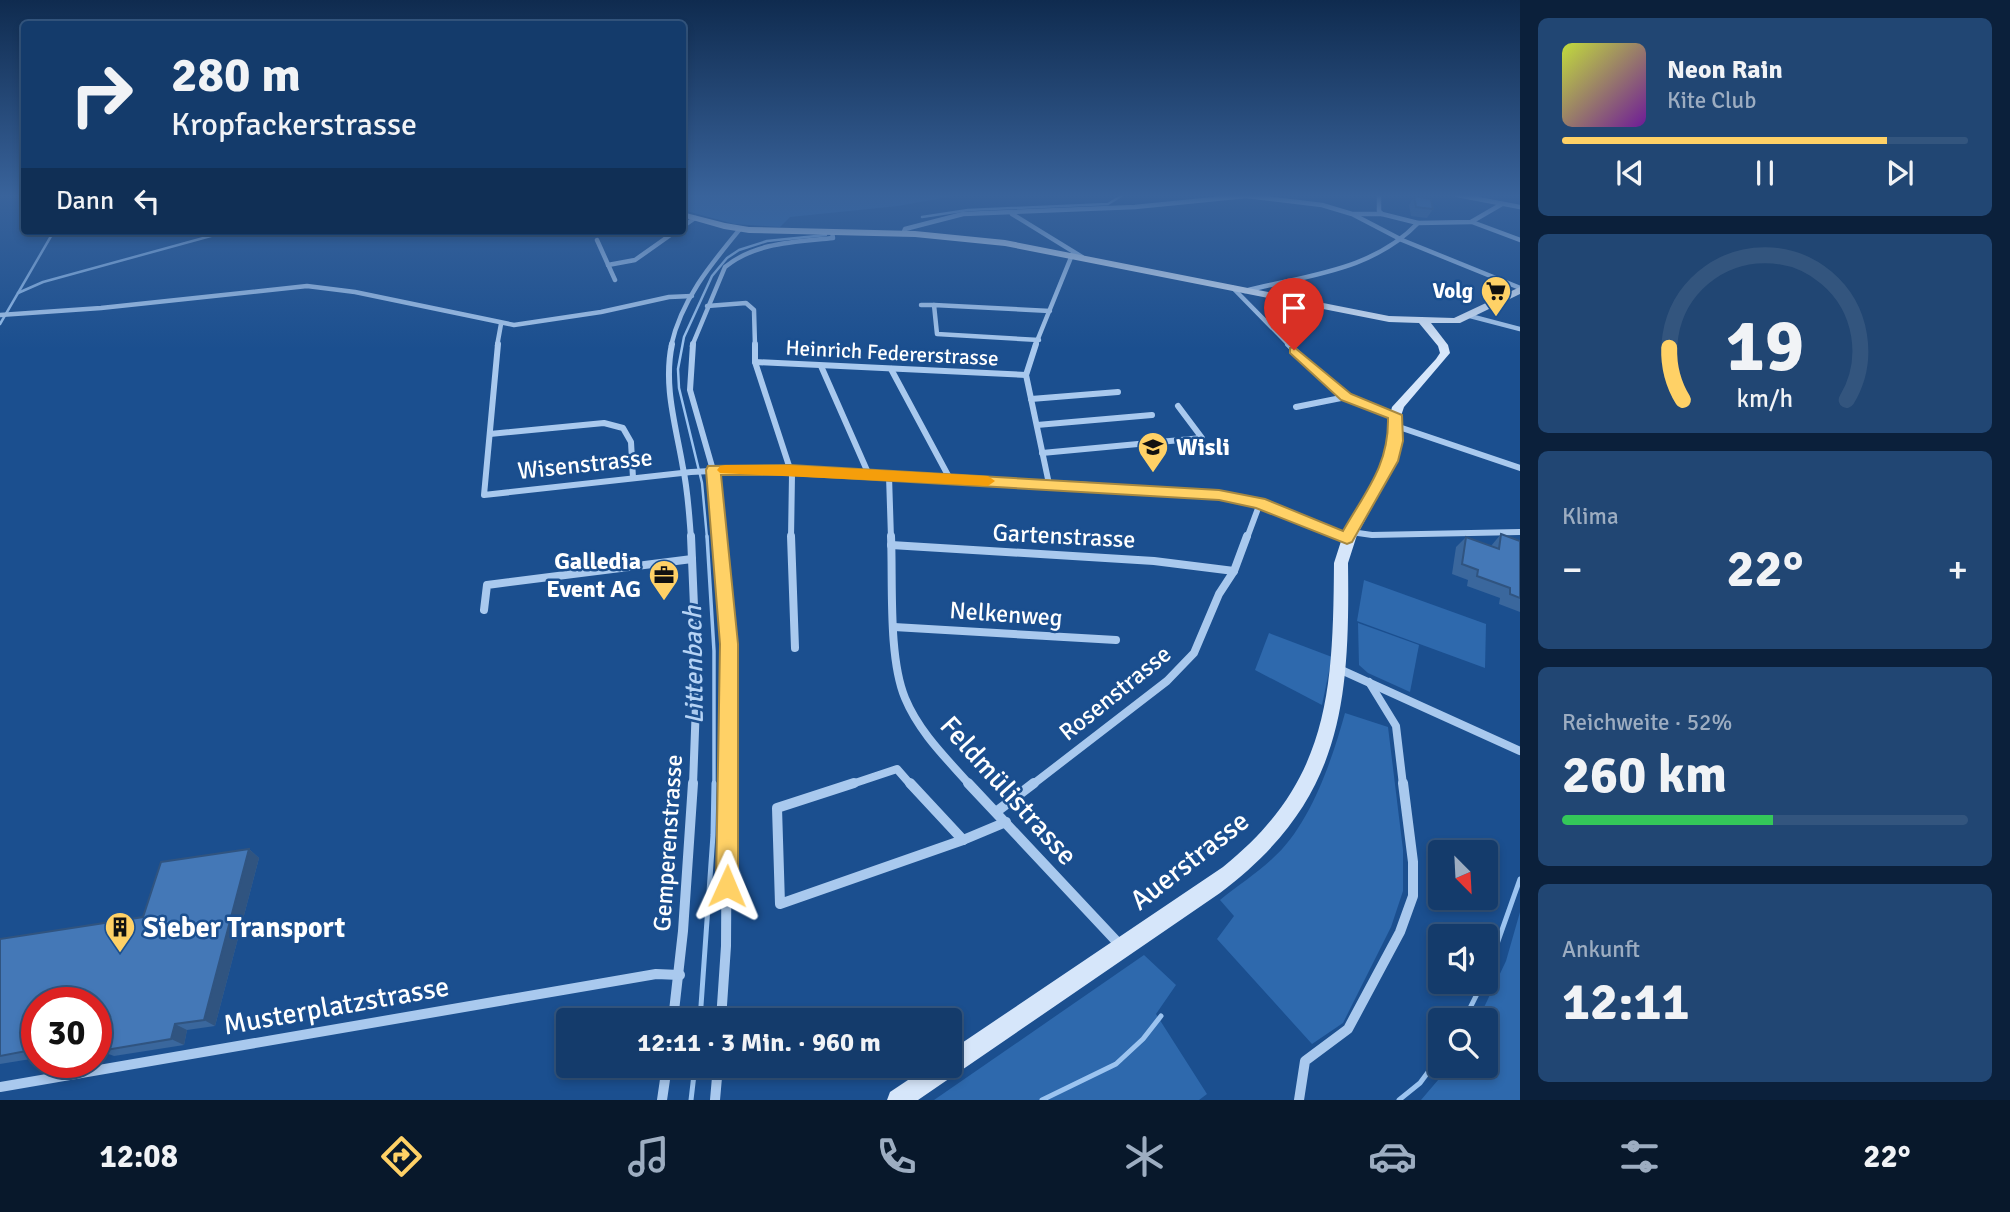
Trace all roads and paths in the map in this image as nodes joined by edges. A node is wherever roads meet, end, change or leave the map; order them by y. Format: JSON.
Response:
{"nodes":[{"id":1,"x":600,"y":246,"type":"edge"},
{"id":2,"x":654,"y":246,"type":"edge"},
{"id":3,"x":726,"y":246,"type":"edge"},
{"id":4,"x":766,"y":246,"type":"edge"},
{"id":5,"x":1021,"y":246,"type":"edge"},
{"id":6,"x":1062,"y":246,"type":"edge"},
{"id":7,"x":1392,"y":246,"type":"edge"},
{"id":8,"x":1417,"y":246,"type":"edge"},
{"id":9,"x":1077,"y":256,"type":"junction"},
{"id":10,"x":608,"y":265,"type":"junction"},
{"id":11,"x":615,"y":280,"type":"dead end"},
{"id":12,"x":1233,"y":288,"type":"junction"},
{"id":13,"x":1520,"y":289,"type":"edge"},
{"id":14,"x":1245,"y":290,"type":"junction"},
{"id":15,"x":689,"y":296,"type":"junction"},
{"id":16,"x":921,"y":305,"type":"dead end"},
{"id":17,"x":707,"y":306,"type":"junction"},
{"id":18,"x":934,"y":306,"type":"junction"},
{"id":19,"x":1050,"y":311,"type":"junction"},
{"id":20,"x":0,"y":315,"type":"edge"},
{"id":21,"x":1470,"y":316,"type":"junction"},
{"id":22,"x":1423,"y":321,"type":"junction"},
{"id":23,"x":501,"y":324,"type":"junction"},
{"id":24,"x":1520,"y":329,"type":"edge"},
{"id":25,"x":1039,"y":340,"type":"junction"},
{"id":26,"x":755,"y":362,"type":"junction"},
{"id":27,"x":821,"y":366,"type":"junction"},
{"id":28,"x":891,"y":369,"type":"junction"},
{"id":29,"x":1026,"y":375,"type":"junction"},
{"id":30,"x":1118,"y":393,"type":"dead end"},
{"id":31,"x":1346,"y":397,"type":"junction"},
{"id":32,"x":1031,"y":399,"type":"junction"},
{"id":33,"x":1178,"y":406,"type":"dead end"},
{"id":34,"x":1296,"y":408,"type":"dead end"},
{"id":35,"x":1152,"y":415,"type":"dead end"},
{"id":36,"x":1395,"y":421,"type":"junction"},
{"id":37,"x":1037,"y":425,"type":"junction"},
{"id":38,"x":490,"y":434,"type":"junction"},
{"id":39,"x":1042,"y":453,"type":"junction"},
{"id":40,"x":1520,"y":468,"type":"edge"},
{"id":41,"x":709,"y":470,"type":"junction"},
{"id":42,"x":790,"y":470,"type":"junction"},
{"id":43,"x":687,"y":472,"type":"junction"},
{"id":44,"x":869,"y":475,"type":"junction"},
{"id":45,"x":889,"y":476,"type":"junction"},
{"id":46,"x":633,"y":478,"type":"junction"},
{"id":47,"x":950,"y":479,"type":"junction"},
{"id":48,"x":1049,"y":484,"type":"junction"},
{"id":49,"x":1260,"y":503,"type":"junction"},
{"id":50,"x":1520,"y":532,"type":"edge"},
{"id":51,"x":1348,"y":535,"type":"junction"},
{"id":52,"x":891,"y":545,"type":"junction"},
{"id":53,"x":692,"y":559,"type":"junction"},
{"id":54,"x":1234,"y":570,"type":"junction"},
{"id":55,"x":484,"y":610,"type":"dead end"},
{"id":56,"x":894,"y":627,"type":"junction"},
{"id":57,"x":1116,"y":640,"type":"dead end"},
{"id":58,"x":795,"y":648,"type":"dead end"},
{"id":59,"x":1339,"y":669,"type":"junction"},
{"id":60,"x":1369,"y":682,"type":"junction"},
{"id":61,"x":1520,"y":751,"type":"edge"},
{"id":62,"x":996,"y":812,"type":"junction"},
{"id":63,"x":1006,"y":822,"type":"junction"},
{"id":64,"x":963,"y":840,"type":"junction"},
{"id":65,"x":1123,"y":947,"type":"junction"},
{"id":66,"x":680,"y":975,"type":"junction"},
{"id":67,"x":675,"y":1008,"type":"edge"},
{"id":68,"x":722,"y":1008,"type":"edge"},
{"id":69,"x":962,"y":1056,"type":"edge"},
{"id":70,"x":665,"y":1078,"type":"edge"},
{"id":71,"x":717,"y":1078,"type":"edge"},
{"id":72,"x":930,"y":1078,"type":"edge"},
{"id":73,"x":0,"y":1087,"type":"edge"},
{"id":74,"x":662,"y":1100,"type":"edge"},
{"id":75,"x":715,"y":1100,"type":"edge"},
{"id":76,"x":898,"y":1100,"type":"edge"},
{"id":77,"x":1299,"y":1100,"type":"edge"}],
"edges":[{"from":1,"to":10,"type":"street"},
{"from":2,"to":10,"type":"street"},
{"from":3,"to":15,"type":"street","name":"Gemperenstrasse"},
{"from":4,"to":17,"type":"street"},
{"from":5,"to":9,"type":"main road"},
{"from":6,"to":9,"type":"street"},
{"from":7,"to":14,"type":"street"},
{"from":8,"to":13,"type":"street"},
{"from":9,"to":12,"type":"main road"},
{"from":9,"to":19,"type":"street"},
{"from":10,"to":11,"type":"street"},
{"from":12,"to":14,"type":"main road"},
{"from":12,"to":31,"type":"street"},
{"from":13,"to":21,"type":"main road"},
{"from":14,"to":22,"type":"main road"},
{"from":15,"to":23,"type":"street"},
{"from":15,"to":43,"type":"street","name":"Gemperenstrasse"},
{"from":16,"to":18,"type":"street"},
{"from":17,"to":26,"type":"street"},
{"from":17,"to":41,"type":"street"},
{"from":18,"to":19,"type":"street"},
{"from":18,"to":25,"type":"street"},
{"from":19,"to":25,"type":"street"},
{"from":20,"to":23,"type":"street"},
{"from":21,"to":22,"type":"main road"},
{"from":21,"to":24,"type":"street"},
{"from":22,"to":36,"type":"main road","name":"Auerstrasse"},
{"from":23,"to":38,"type":"street"},
{"from":25,"to":29,"type":"street"},
{"from":26,"to":27,"type":"street","name":"Heinrich Federerstrasse"},
{"from":26,"to":42,"type":"street"},
{"from":27,"to":28,"type":"street","name":"Heinrich Federerstrasse"},
{"from":27,"to":44,"type":"street"},
{"from":28,"to":29,"type":"street","name":"Heinrich Federerstrasse"},
{"from":28,"to":47,"type":"street"},
{"from":29,"to":32,"type":"street"},
{"from":30,"to":32,"type":"street"},
{"from":31,"to":34,"type":"street"},
{"from":31,"to":36,"type":"street"},
{"from":32,"to":37,"type":"street"},
{"from":33,"to":39,"type":"street"},
{"from":35,"to":37,"type":"street"},
{"from":36,"to":40,"type":"street"},
{"from":36,"to":51,"type":"main road","name":"Auerstrasse"},
{"from":37,"to":39,"type":"street"},
{"from":38,"to":46,"type":"street"},
{"from":38,"to":46,"type":"street","name":"Wisenstrasse"},
{"from":39,"to":48,"type":"street"},
{"from":41,"to":42,"type":"street","name":"Wisenstrasse"},
{"from":41,"to":43,"type":"street","name":"Wisenstrasse"},
{"from":41,"to":68,"type":"street"},
{"from":42,"to":44,"type":"street","name":"Wisenstrasse"},
{"from":42,"to":58,"type":"street"},
{"from":43,"to":46,"type":"street","name":"Wisenstrasse"},
{"from":43,"to":53,"type":"street","name":"Gemperenstrasse"},
{"from":44,"to":45,"type":"street","name":"Wisenstrasse"},
{"from":45,"to":47,"type":"street","name":"Wisenstrasse"},
{"from":45,"to":52,"type":"street","name":"Feldmülistrasse"},
{"from":47,"to":48,"type":"street","name":"Wisenstrasse"},
{"from":48,"to":49,"type":"street","name":"Wisenstrasse"},
{"from":49,"to":51,"type":"street","name":"Wisenstrasse"},
{"from":49,"to":54,"type":"street","name":"Rosenstrasse"},
{"from":50,"to":51,"type":"street","name":"Wisenstrasse"},
{"from":51,"to":59,"type":"main road","name":"Auerstrasse"},
{"from":52,"to":54,"type":"street","name":"Gartenstrasse"},
{"from":52,"to":56,"type":"street","name":"Feldmülistrasse"},
{"from":53,"to":55,"type":"street"},
{"from":53,"to":66,"type":"street","name":"Gemperenstrasse"},
{"from":54,"to":62,"type":"street","name":"Rosenstrasse"},
{"from":56,"to":57,"type":"street","name":"Nelkenweg"},
{"from":56,"to":62,"type":"street","name":"Feldmülistrasse"},
{"from":59,"to":60,"type":"street"},
{"from":59,"to":65,"type":"main road","name":"Auerstrasse"},
{"from":60,"to":61,"type":"street"},
{"from":60,"to":77,"type":"street"},
{"from":62,"to":63,"type":"street","name":"Feldmülistrasse"},
{"from":63,"to":64,"type":"street"},
{"from":63,"to":65,"type":"street","name":"Feldmülistrasse"},
{"from":64,"to":64,"type":"street"},
{"from":65,"to":69,"type":"main road","name":"Auerstrasse"},
{"from":66,"to":67,"type":"street","name":"Gemperenstrasse"},
{"from":66,"to":73,"type":"street","name":"Musterplatzstrasse"},
{"from":70,"to":74,"type":"street"},
{"from":71,"to":75,"type":"street"},
{"from":72,"to":76,"type":"main road","name":"Auerstrasse"}]}
